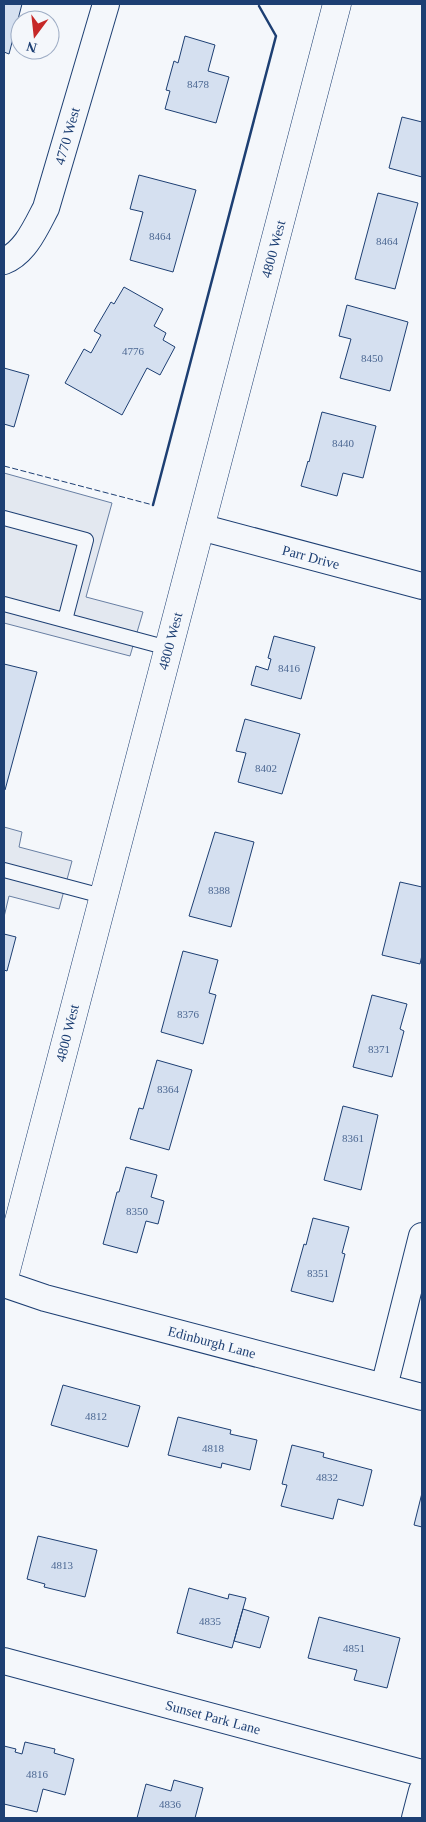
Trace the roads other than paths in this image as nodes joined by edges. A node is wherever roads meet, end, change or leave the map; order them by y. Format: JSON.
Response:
{"nodes":[{"id":1,"x":106,"y":4,"type":"edge"},
{"id":2,"x":337,"y":4,"type":"edge"},
{"id":3,"x":7,"y":260,"type":"edge"},
{"id":4,"x":4,"y":518,"type":"edge"},
{"id":5,"x":200,"y":527,"type":"junction"},
{"id":6,"x":422,"y":586,"type":"edge"},
{"id":7,"x":4,"y":604,"type":"edge"},
{"id":8,"x":65,"y":620,"type":"junction"},
{"id":9,"x":168,"y":648,"type":"junction"},
{"id":10,"x":4,"y":870,"type":"edge"},
{"id":11,"x":102,"y":896,"type":"junction"},
{"id":12,"x":422,"y":1236,"type":"edge"},
{"id":13,"x":4,"y":1278,"type":"edge"},
{"id":14,"x":4,"y":1284,"type":"edge"},
{"id":15,"x":384,"y":1387,"type":"junction"},
{"id":16,"x":422,"y":1397,"type":"edge"},
{"id":17,"x":4,"y":1661,"type":"edge"},
{"id":18,"x":422,"y":1773,"type":"edge"},
{"id":19,"x":422,"y":1791,"type":"edge"},
{"id":20,"x":415,"y":1818,"type":"edge"}],
"edges":[{"from":1,"to":3,"type":"street","name":"4770 West"},
{"from":2,"to":5,"type":"street","name":"4800 West"},
{"from":4,"to":8,"type":"lane"},
{"from":5,"to":6,"type":"street","name":"Parr Drive"},
{"from":5,"to":9,"type":"street","name":"4800 West"},
{"from":7,"to":8,"type":"lane"},
{"from":8,"to":9,"type":"lane"},
{"from":9,"to":11,"type":"street","name":"4800 West"},
{"from":10,"to":11,"type":"lane"},
{"from":11,"to":13,"type":"street","name":"4800 West"},
{"from":12,"to":15,"type":"street"},
{"from":14,"to":15,"type":"street","name":"Edinburgh Lane"},
{"from":15,"to":16,"type":"street","name":"Edinburgh Lane"},
{"from":17,"to":18,"type":"street","name":"Sunset Park Lane"},
{"from":19,"to":20,"type":"street"}]}
